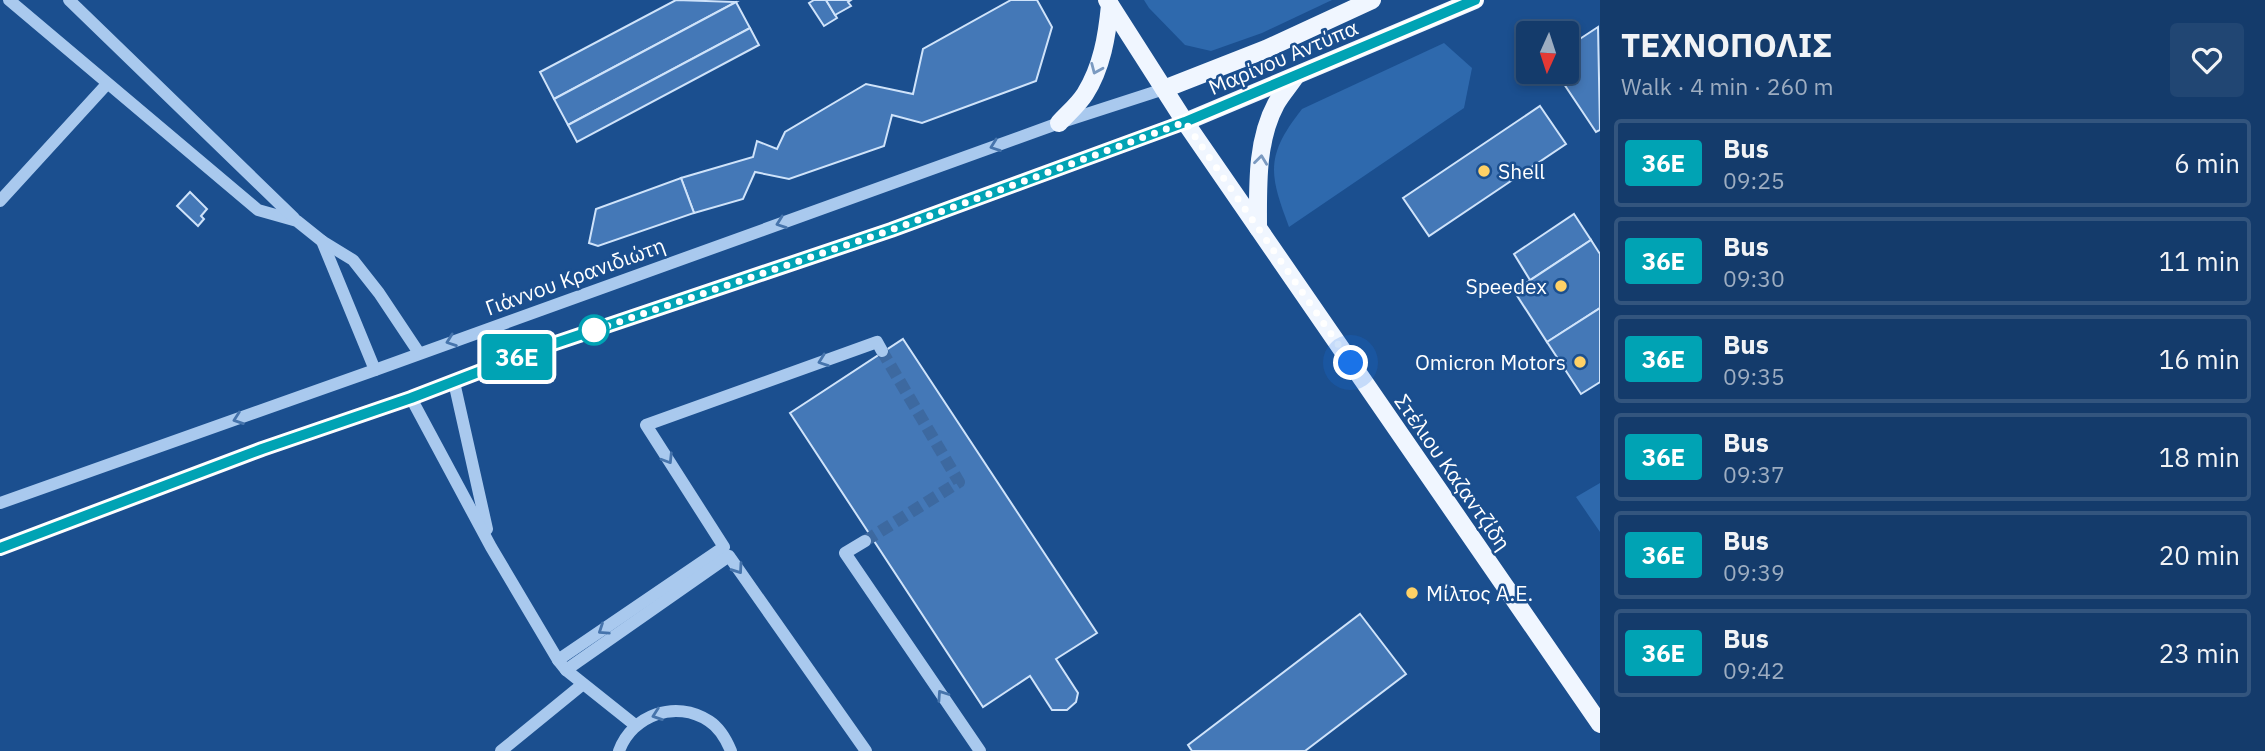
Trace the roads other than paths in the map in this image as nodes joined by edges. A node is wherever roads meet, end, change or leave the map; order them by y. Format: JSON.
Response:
{"nodes":[{"id":1,"x":9,"y":0,"type":"edge"},
{"id":2,"x":69,"y":0,"type":"edge"},
{"id":3,"x":1372,"y":0,"type":"edge"},
{"id":4,"x":1475,"y":0,"type":"edge"},
{"id":5,"x":1109,"y":3,"type":"edge"},
{"id":6,"x":1295,"y":77,"type":"junction"},
{"id":7,"x":107,"y":84,"type":"junction"},
{"id":8,"x":1164,"y":89,"type":"junction"},
{"id":9,"x":1185,"y":122,"type":"junction"},
{"id":10,"x":1059,"y":123,"type":"junction"},
{"id":11,"x":1,"y":199,"type":"edge"},
{"id":12,"x":297,"y":221,"type":"junction"},
{"id":13,"x":1258,"y":228,"type":"junction"},
{"id":14,"x":322,"y":241,"type":"junction"},
{"id":15,"x":882,"y":351,"type":"dead end"},
{"id":16,"x":419,"y":353,"type":"junction"},
{"id":17,"x":375,"y":370,"type":"junction"},
{"id":18,"x":454,"y":382,"type":"junction"},
{"id":19,"x":411,"y":398,"type":"junction"},
{"id":20,"x":0,"y":503,"type":"edge"},
{"id":21,"x":865,"y":541,"type":"tunnel mouth"},
{"id":22,"x":491,"y":547,"type":"junction"},
{"id":23,"x":0,"y":548,"type":"edge"},
{"id":24,"x":562,"y":665,"type":"junction"},
{"id":25,"x":583,"y":684,"type":"junction"},
{"id":26,"x":1600,"y":724,"type":"edge"},
{"id":27,"x":635,"y":725,"type":"junction"},
{"id":28,"x":501,"y":751,"type":"edge"},
{"id":29,"x":619,"y":751,"type":"edge"},
{"id":30,"x":731,"y":751,"type":"edge"},
{"id":31,"x":866,"y":751,"type":"edge"},
{"id":32,"x":980,"y":751,"type":"edge"}],
"edges":[{"from":1,"to":7,"type":"street"},
{"from":2,"to":12,"type":"street"},
{"from":3,"to":8,"type":"main road","name":"Μαρίνου Αντύπα"},
{"from":4,"to":6,"type":"main road","name":"Μαρίνου Αντύπα"},
{"from":5,"to":8,"type":"main road","name":"Στέλιου Καζαντζίδη"},
{"from":5,"to":10,"type":"main road","one_way":true},
{"from":6,"to":9,"type":"main road","name":"Μαρίνου Αντύπα"},
{"from":13,"to":6,"type":"main road","one_way":true},
{"from":7,"to":11,"type":"street"},
{"from":7,"to":12,"type":"street"},
{"from":8,"to":9,"type":"main road","name":"Στέλιου Καζαντζίδη"},
{"from":8,"to":10,"type":"street","name":"Γιάννου Κρανιδιώτη"},
{"from":9,"to":13,"type":"main road","name":"Στέλιου Καζαντζίδη"},
{"from":9,"to":18,"type":"street"},
{"from":10,"to":16,"type":"street","name":"Γιάννου Κρανιδιώτη","one_way":true},
{"from":12,"to":14,"type":"street"},
{"from":13,"to":26,"type":"main road","name":"Στέλιου Καζαντζίδη"},
{"from":14,"to":16,"type":"street"},
{"from":14,"to":17,"type":"street"},
{"from":15,"to":24,"type":"street","one_way":true},
{"from":16,"to":17,"type":"street","name":"Γιάννου Κρανιδιώτη"},
{"from":17,"to":20,"type":"street","name":"Γιάννου Κρανιδιώτη","one_way":true},
{"from":18,"to":19,"type":"street"},
{"from":18,"to":22,"type":"street"},
{"from":19,"to":22,"type":"street"},
{"from":19,"to":23,"type":"street"},
{"from":32,"to":21,"type":"street","one_way":true},
{"from":22,"to":24,"type":"street"},
{"from":24,"to":25,"type":"street"},
{"from":24,"to":31,"type":"street","one_way":true},
{"from":25,"to":27,"type":"street"},
{"from":25,"to":28,"type":"street"},
{"from":27,"to":29,"type":"street"},
{"from":30,"to":27,"type":"street","one_way":true}]}
